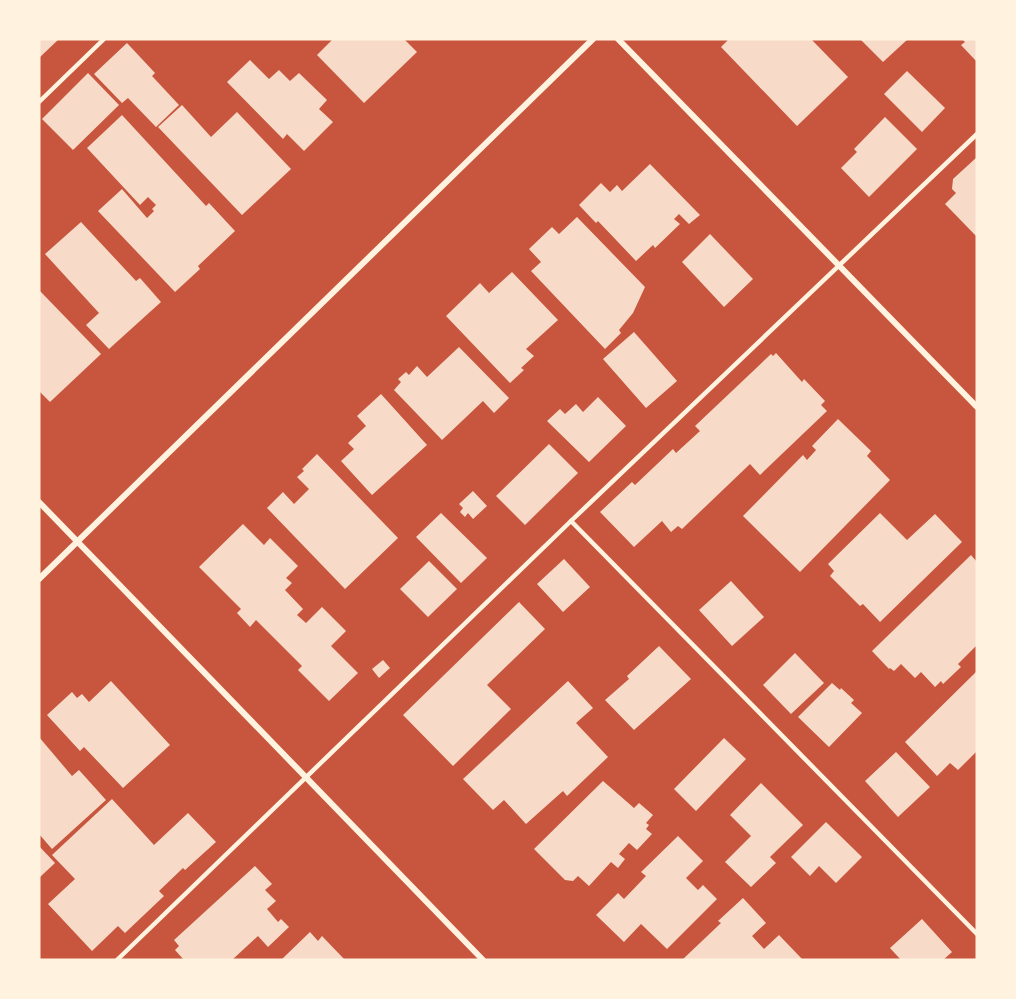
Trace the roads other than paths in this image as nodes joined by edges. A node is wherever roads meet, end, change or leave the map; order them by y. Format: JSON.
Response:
{"nodes":[{"id":1,"x":104,"y":39,"type":"edge"},
{"id":2,"x":593,"y":39,"type":"edge"},
{"id":3,"x":618,"y":39,"type":"edge"},
{"id":4,"x":39,"y":102,"type":"edge"},
{"id":5,"x":977,"y":134,"type":"edge"},
{"id":6,"x":840,"y":266,"type":"junction"},
{"id":7,"x":977,"y":407,"type":"edge"},
{"id":8,"x":39,"y":502,"type":"edge"},
{"id":9,"x":571,"y":521,"type":"junction"},
{"id":10,"x":77,"y":542,"type":"junction"},
{"id":11,"x":39,"y":579,"type":"edge"},
{"id":12,"x":305,"y":778,"type":"junction"},
{"id":13,"x":977,"y":934,"type":"edge"},
{"id":14,"x":117,"y":960,"type":"edge"},
{"id":15,"x":483,"y":960,"type":"edge"}],
"edges":[{"from":1,"to":4,"type":"lane"},
{"from":2,"to":10,"type":"street"},
{"from":3,"to":6,"type":"street"},
{"from":5,"to":6,"type":"lane"},
{"from":6,"to":7,"type":"street"},
{"from":6,"to":9,"type":"lane"},
{"from":8,"to":10,"type":"street"},
{"from":9,"to":12,"type":"lane"},
{"from":9,"to":13,"type":"lane"},
{"from":10,"to":11,"type":"street"},
{"from":10,"to":12,"type":"street"},
{"from":12,"to":14,"type":"lane"},
{"from":12,"to":15,"type":"street"}]}
